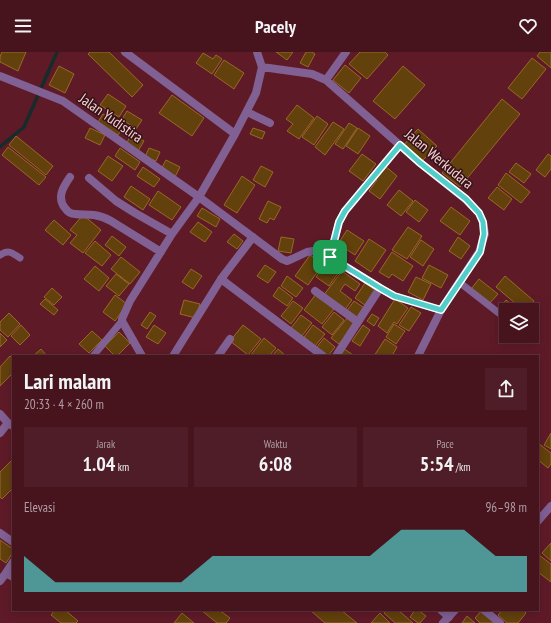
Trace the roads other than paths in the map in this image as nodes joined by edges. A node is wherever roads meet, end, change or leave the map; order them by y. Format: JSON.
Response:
{"nodes":[{"id":1,"x":125,"y":52,"type":"edge"},
{"id":2,"x":257,"y":52,"type":"edge"},
{"id":3,"x":346,"y":52,"type":"edge"},
{"id":4,"x":262,"y":67,"type":"junction"},
{"id":5,"x":0,"y":76,"type":"edge"},
{"id":6,"x":326,"y":80,"type":"junction"},
{"id":7,"x":247,"y":112,"type":"junction"},
{"id":8,"x":270,"y":123,"type":"dead end"},
{"id":9,"x":235,"y":134,"type":"junction"},
{"id":10,"x":400,"y":145,"type":"junction"},
{"id":11,"x":70,"y":177,"type":"dead end"},
{"id":12,"x":89,"y":178,"type":"dead end"},
{"id":13,"x":198,"y":197,"type":"junction"},
{"id":14,"x":172,"y":234,"type":"junction"},
{"id":15,"x":253,"y":237,"type":"junction"},
{"id":16,"x":161,"y":252,"type":"junction"},
{"id":17,"x":0,"y":255,"type":"edge"},
{"id":18,"x":330,"y":257,"type":"junction"},
{"id":19,"x":20,"y":258,"type":"dead end"},
{"id":20,"x":221,"y":280,"type":"junction"},
{"id":21,"x":459,"y":282,"type":"junction"},
{"id":22,"x":380,"y":288,"type":"junction"},
{"id":23,"x":315,"y":291,"type":"dead end"},
{"id":24,"x":441,"y":310,"type":"junction"},
{"id":25,"x":499,"y":313,"type":"edge"},
{"id":26,"x":122,"y":321,"type":"junction"},
{"id":27,"x":358,"y":322,"type":"junction"},
{"id":28,"x":230,"y":339,"type":"dead end"},
{"id":29,"x":94,"y":355,"type":"edge"},
{"id":30,"x":141,"y":355,"type":"edge"},
{"id":31,"x":174,"y":355,"type":"edge"},
{"id":32,"x":219,"y":355,"type":"edge"},
{"id":33,"x":322,"y":355,"type":"edge"},
{"id":34,"x":337,"y":355,"type":"edge"},
{"id":35,"x":418,"y":355,"type":"edge"},
{"id":36,"x":0,"y":414,"type":"edge"},
{"id":37,"x":10,"y":424,"type":"edge"},
{"id":38,"x":0,"y":433,"type":"edge"},
{"id":39,"x":551,"y":506,"type":"edge"},
{"id":40,"x":539,"y":520,"type":"edge"},
{"id":41,"x":0,"y":533,"type":"edge"},
{"id":42,"x":12,"y":541,"type":"edge"},
{"id":43,"x":10,"y":575,"type":"edge"},
{"id":44,"x":0,"y":581,"type":"edge"},
{"id":45,"x":442,"y":611,"type":"edge"},
{"id":46,"x":454,"y":611,"type":"edge"},
{"id":47,"x":485,"y":611,"type":"edge"},
{"id":48,"x":446,"y":620,"type":"edge"},
{"id":49,"x":500,"y":623,"type":"edge"}],
"edges":[{"from":1,"to":9,"type":"street"},
{"from":2,"to":4,"type":"street"},
{"from":3,"to":6,"type":"street"},
{"from":4,"to":6,"type":"street","name":"Jalan Werkudara"},
{"from":4,"to":7,"type":"street"},
{"from":5,"to":13,"type":"street","name":"Jalan Yudistira"},
{"from":6,"to":10,"type":"street","name":"Jalan Werkudara"},
{"from":7,"to":8,"type":"street"},
{"from":7,"to":9,"type":"street"},
{"from":9,"to":13,"type":"street"},
{"from":10,"to":18,"type":"street"},
{"from":10,"to":21,"type":"street","name":"Jalan Werkudara"},
{"from":11,"to":16,"type":"street"},
{"from":12,"to":14,"type":"street"},
{"from":13,"to":14,"type":"street"},
{"from":13,"to":15,"type":"street","name":"Jalan Yudistira"},
{"from":14,"to":16,"type":"street"},
{"from":15,"to":18,"type":"street","name":"Jalan Yudistira"},
{"from":15,"to":20,"type":"street"},
{"from":16,"to":26,"type":"street"},
{"from":17,"to":19,"type":"lane"},
{"from":18,"to":22,"type":"street"},
{"from":20,"to":31,"type":"street"},
{"from":20,"to":33,"type":"street"},
{"from":21,"to":24,"type":"street","name":"Jalan Werkudara"},
{"from":21,"to":25,"type":"lane"},
{"from":22,"to":24,"type":"street"},
{"from":22,"to":27,"type":"street"},
{"from":23,"to":27,"type":"street"},
{"from":24,"to":35,"type":"street","name":"Jalan Werkudara"},
{"from":26,"to":29,"type":"lane"},
{"from":26,"to":30,"type":"street"},
{"from":27,"to":34,"type":"street"},
{"from":28,"to":32,"type":"street"},
{"from":36,"to":37,"type":"street"},
{"from":37,"to":38,"type":"street"},
{"from":39,"to":40,"type":"street"},
{"from":41,"to":42,"type":"street"},
{"from":43,"to":44,"type":"street"},
{"from":45,"to":48,"type":"street"},
{"from":46,"to":48,"type":"street"},
{"from":47,"to":49,"type":"street"}]}
